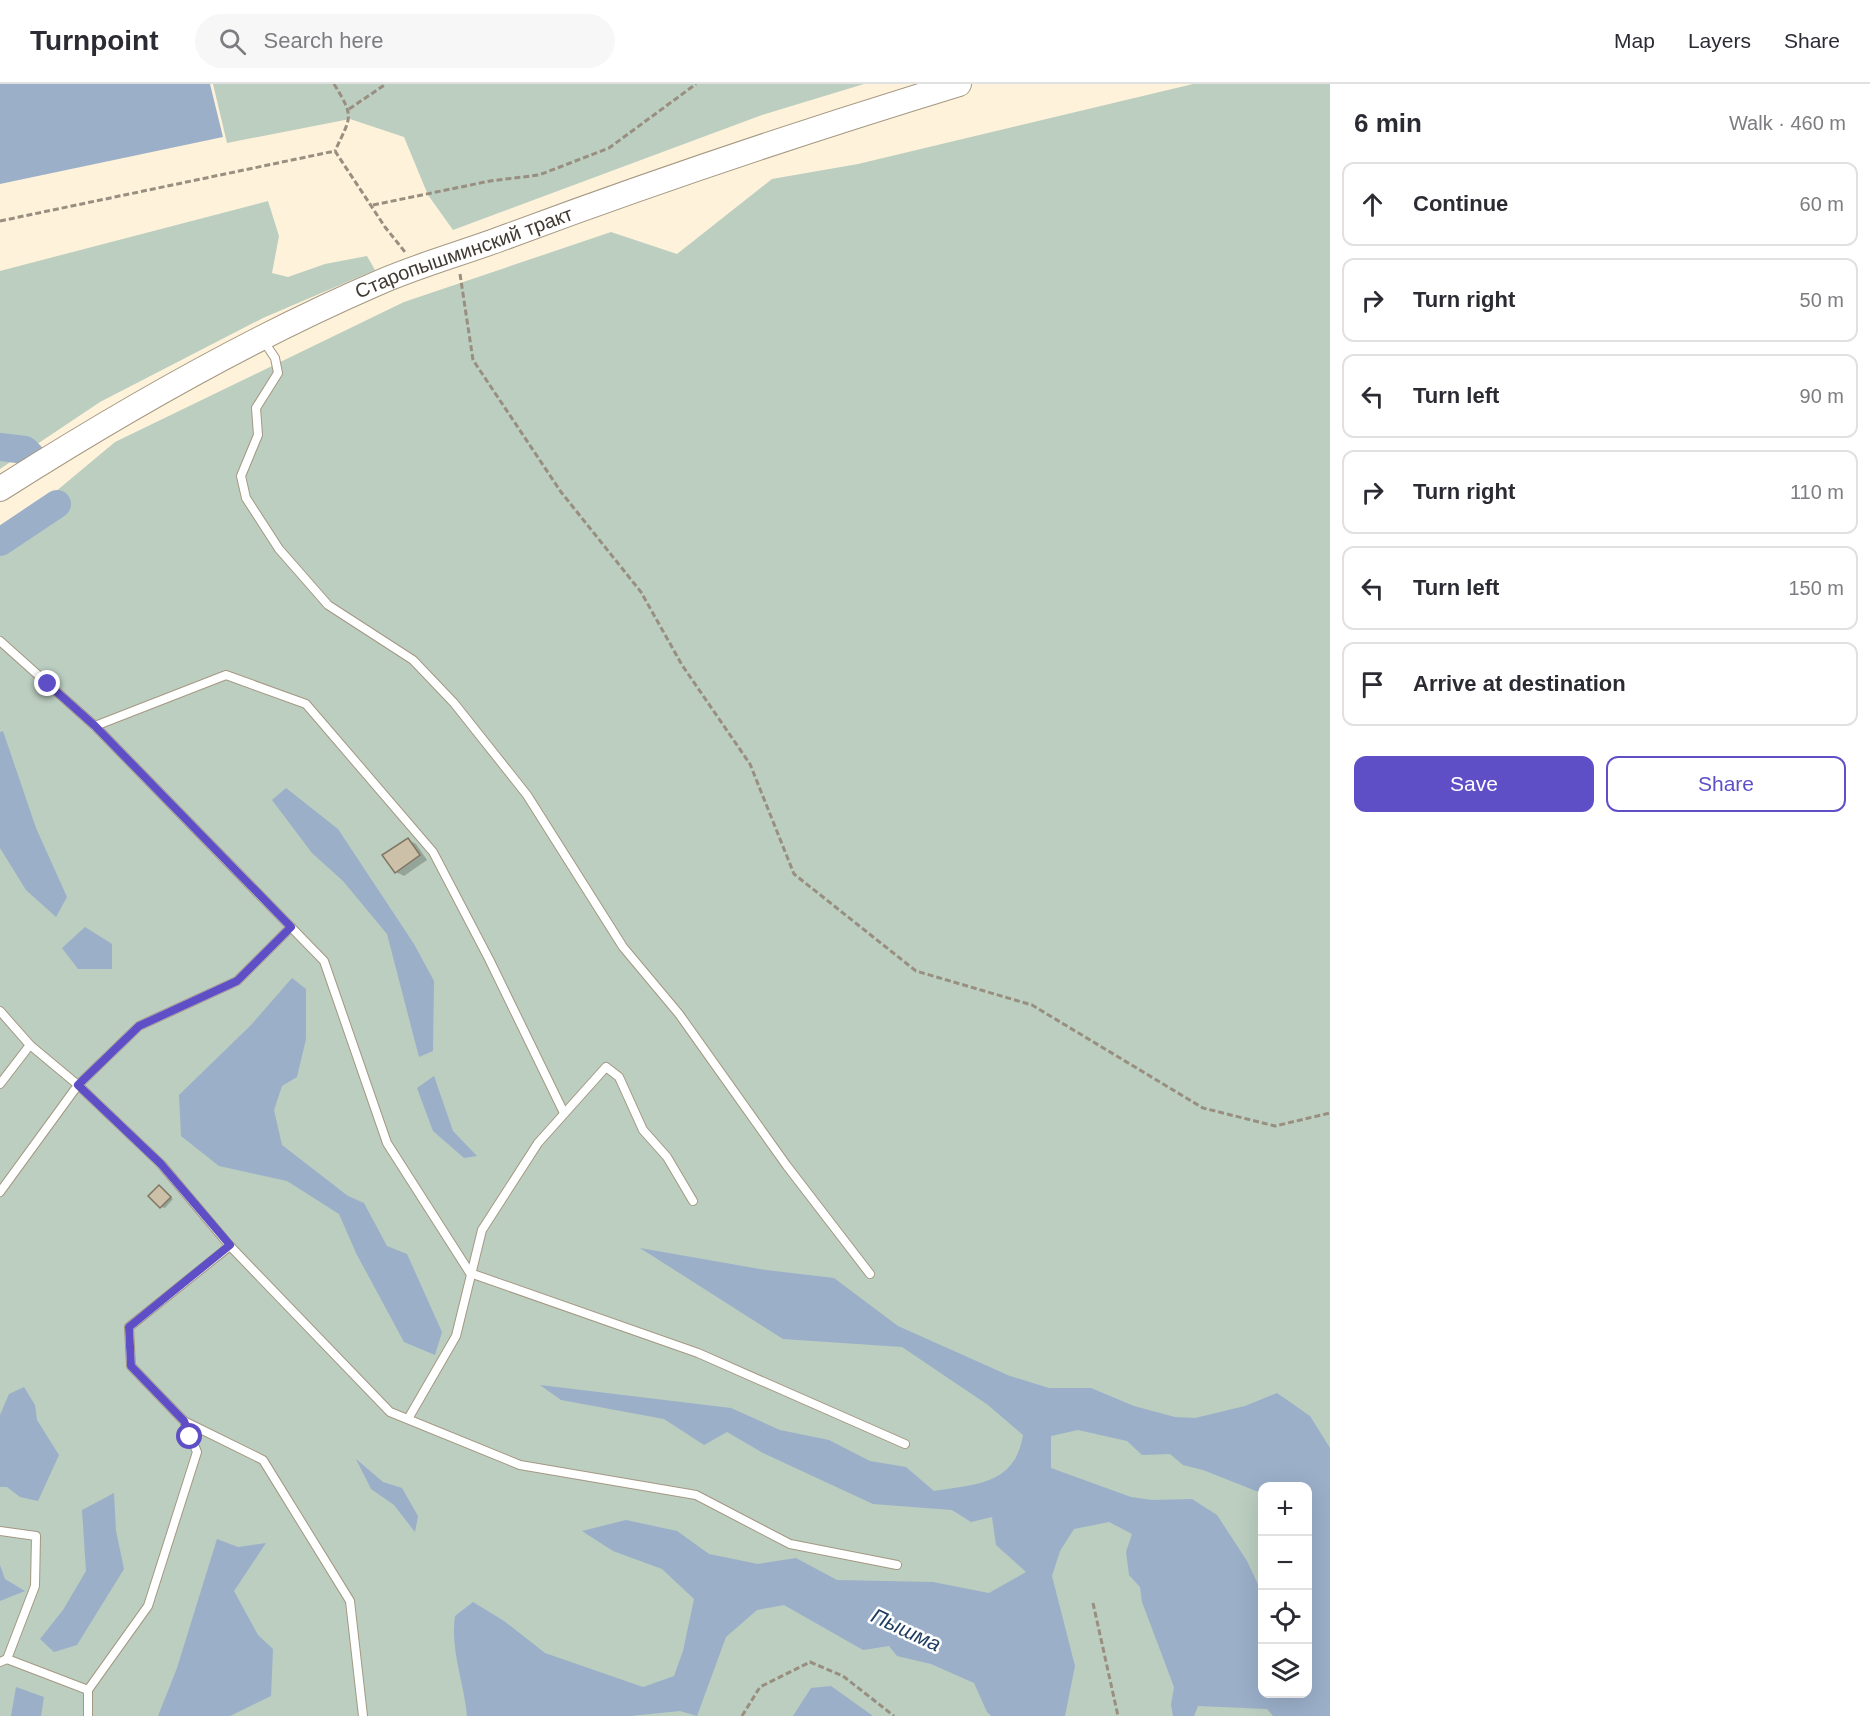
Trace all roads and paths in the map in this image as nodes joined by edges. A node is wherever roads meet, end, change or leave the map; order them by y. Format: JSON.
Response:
{"nodes":[{"id":1,"x":334,"y":84,"type":"edge"},
{"id":2,"x":386,"y":84,"type":"edge"},
{"id":3,"x":693,"y":84,"type":"edge"},
{"id":4,"x":959,"y":84,"type":"edge"},
{"id":5,"x":349,"y":109,"type":"junction"},
{"id":6,"x":335,"y":151,"type":"junction"},
{"id":7,"x":373,"y":204,"type":"junction"},
{"id":8,"x":0,"y":220,"type":"edge"},
{"id":9,"x":458,"y":255,"type":"junction"},
{"id":10,"x":418,"y":267,"type":"junction"},
{"id":11,"x":262,"y":338,"type":"junction"},
{"id":12,"x":0,"y":489,"type":"edge"},
{"id":13,"x":0,"y":641,"type":"edge"},
{"id":14,"x":95,"y":726,"type":"junction"},
{"id":15,"x":291,"y":927,"type":"junction"},
{"id":16,"x":0,"y":1011,"type":"edge"},
{"id":17,"x":30,"y":1045,"type":"junction"},
{"id":18,"x":0,"y":1084,"type":"edge"},
{"id":19,"x":78,"y":1085,"type":"junction"},
{"id":20,"x":564,"y":1113,"type":"junction"},
{"id":21,"x":1330,"y":1113,"type":"edge"},
{"id":22,"x":0,"y":1192,"type":"edge"},
{"id":23,"x":693,"y":1201,"type":"dead end"},
{"id":24,"x":230,"y":1245,"type":"junction"},
{"id":25,"x":470,"y":1273,"type":"junction"},
{"id":26,"x":870,"y":1274,"type":"dead end"},
{"id":27,"x":408,"y":1419,"type":"junction"},
{"id":28,"x":184,"y":1421,"type":"junction"},
{"id":29,"x":905,"y":1444,"type":"dead end"},
{"id":30,"x":0,"y":1531,"type":"edge"},
{"id":31,"x":897,"y":1565,"type":"dead end"},
{"id":32,"x":1093,"y":1603,"type":"dead end"},
{"id":33,"x":4,"y":1660,"type":"edge"},
{"id":34,"x":88,"y":1690,"type":"junction"},
{"id":35,"x":88,"y":1716,"type":"edge"},
{"id":36,"x":363,"y":1716,"type":"edge"},
{"id":37,"x":742,"y":1716,"type":"edge"},
{"id":38,"x":894,"y":1716,"type":"edge"},
{"id":39,"x":1118,"y":1716,"type":"edge"}],
"edges":[{"from":1,"to":5,"type":"path"},
{"from":2,"to":5,"type":"path"},
{"from":3,"to":7,"type":"path"},
{"from":4,"to":9,"type":"street","name":"Старопышминский тракт"},
{"from":5,"to":6,"type":"path"},
{"from":6,"to":7,"type":"path"},
{"from":6,"to":8,"type":"path"},
{"from":7,"to":10,"type":"path"},
{"from":9,"to":10,"type":"street","name":"Старопышминский тракт"},
{"from":9,"to":21,"type":"path"},
{"from":10,"to":11,"type":"street","name":"Старопышминский тракт"},
{"from":11,"to":12,"type":"street","name":"Старопышминский тракт"},
{"from":11,"to":26,"type":"lane"},
{"from":13,"to":14,"type":"lane"},
{"from":14,"to":15,"type":"lane"},
{"from":14,"to":20,"type":"lane"},
{"from":15,"to":19,"type":"lane"},
{"from":15,"to":25,"type":"lane"},
{"from":16,"to":17,"type":"lane"},
{"from":17,"to":18,"type":"lane"},
{"from":17,"to":19,"type":"lane"},
{"from":19,"to":22,"type":"lane"},
{"from":19,"to":24,"type":"lane"},
{"from":20,"to":23,"type":"lane"},
{"from":20,"to":25,"type":"lane"},
{"from":24,"to":27,"type":"lane"},
{"from":24,"to":28,"type":"lane"},
{"from":25,"to":27,"type":"lane"},
{"from":25,"to":29,"type":"lane"},
{"from":27,"to":31,"type":"lane"},
{"from":28,"to":34,"type":"lane"},
{"from":28,"to":36,"type":"lane"},
{"from":30,"to":33,"type":"lane"},
{"from":32,"to":39,"type":"path"},
{"from":33,"to":34,"type":"lane"},
{"from":34,"to":35,"type":"lane"},
{"from":37,"to":38,"type":"path"}]}
